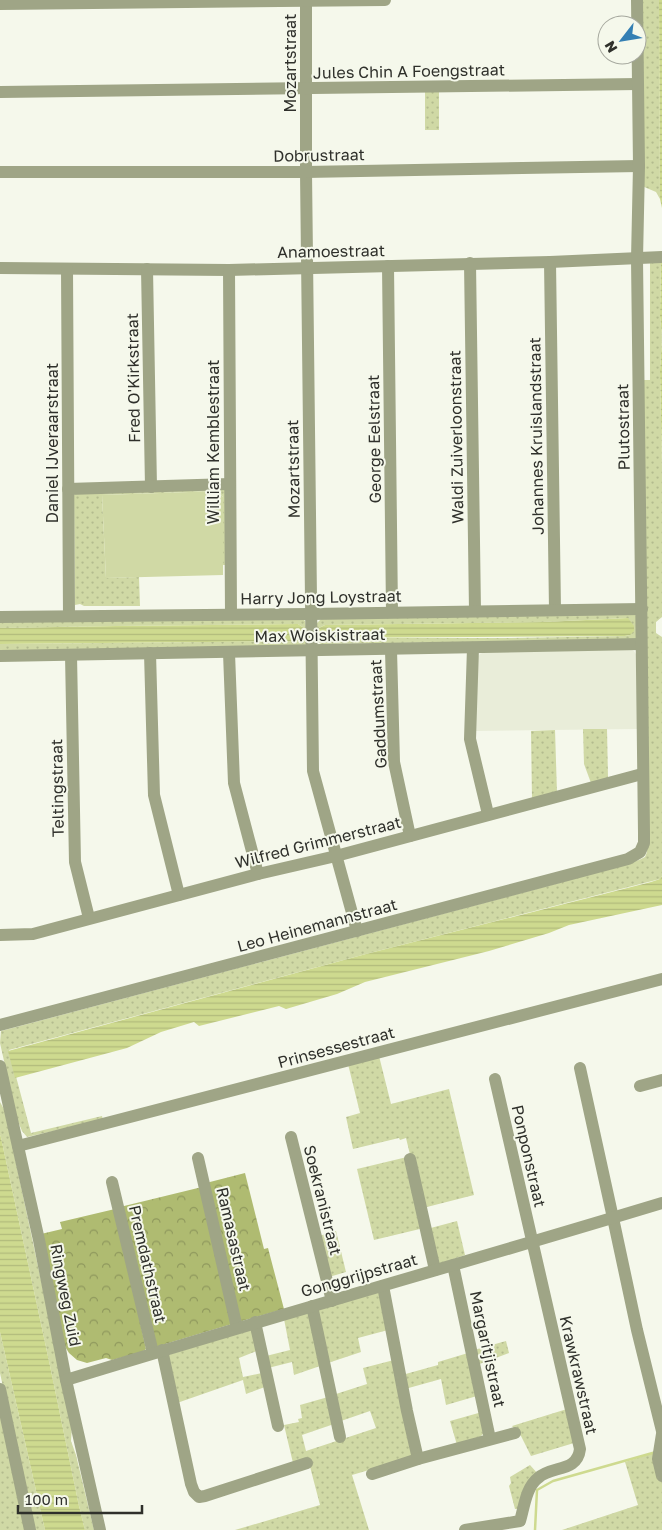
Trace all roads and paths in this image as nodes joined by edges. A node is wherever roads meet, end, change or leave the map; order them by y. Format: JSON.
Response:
{"nodes":[{"id":1,"x":385,"y":0,"type":"edge"},
{"id":2,"x":637,"y":0,"type":"edge"},
{"id":3,"x":306,"y":1,"type":"edge"},
{"id":4,"x":0,"y":4,"type":"edge"},
{"id":5,"x":638,"y":84,"type":"junction"},
{"id":6,"x":305,"y":89,"type":"junction"},
{"id":7,"x":0,"y":92,"type":"edge"},
{"id":8,"x":638,"y":166,"type":"junction"},
{"id":9,"x":0,"y":172,"type":"edge"},
{"id":10,"x":306,"y":172,"type":"junction"},
{"id":11,"x":660,"y":257,"type":"edge"},
{"id":12,"x":637,"y":259,"type":"junction"},
{"id":13,"x":550,"y":262,"type":"junction"},
{"id":14,"x":470,"y":263,"type":"junction"},
{"id":15,"x":388,"y":266,"type":"junction"},
{"id":16,"x":0,"y":268,"type":"edge"},
{"id":17,"x":307,"y":268,"type":"junction"},
{"id":18,"x":67,"y":269,"type":"junction"},
{"id":19,"x":147,"y":269,"type":"junction"},
{"id":20,"x":229,"y":270,"type":"junction"},
{"id":21,"x":230,"y":484,"type":"junction"},
{"id":22,"x":150,"y":487,"type":"junction"},
{"id":23,"x":68,"y":489,"type":"junction"},
{"id":24,"x":642,"y":609,"type":"junction"},
{"id":25,"x":555,"y":610,"type":"junction"},
{"id":26,"x":475,"y":611,"type":"junction"},
{"id":27,"x":392,"y":612,"type":"junction"},
{"id":28,"x":231,"y":614,"type":"junction"},
{"id":29,"x":311,"y":614,"type":"junction"},
{"id":30,"x":69,"y":616,"type":"junction"},
{"id":31,"x":0,"y":617,"type":"edge"},
{"id":32,"x":641,"y":644,"type":"junction"},
{"id":33,"x":473,"y":648,"type":"junction"},
{"id":34,"x":391,"y":650,"type":"junction"},
{"id":35,"x":312,"y":651,"type":"junction"},
{"id":36,"x":150,"y":653,"type":"junction"},
{"id":37,"x":229,"y":653,"type":"junction"},
{"id":38,"x":71,"y":655,"type":"junction"},
{"id":39,"x":0,"y":656,"type":"edge"},
{"id":40,"x":642,"y":774,"type":"junction"},
{"id":41,"x":488,"y":814,"type":"junction"},
{"id":42,"x":410,"y":836,"type":"junction"},
{"id":43,"x":640,"y":852,"type":"joint"},
{"id":44,"x":336,"y":856,"type":"junction"},
{"id":45,"x":258,"y":874,"type":"junction"},
{"id":46,"x":179,"y":895,"type":"junction"},
{"id":47,"x":89,"y":918,"type":"junction"},
{"id":48,"x":357,"y":931,"type":"junction"},
{"id":49,"x":0,"y":935,"type":"edge"},
{"id":50,"x":662,"y":979,"type":"edge"},
{"id":51,"x":0,"y":1026,"type":"edge"},
{"id":52,"x":0,"y":1066,"type":"edge"},
{"id":53,"x":580,"y":1068,"type":"dead end"},
{"id":54,"x":495,"y":1079,"type":"dead end"},
{"id":55,"x":662,"y":1080,"type":"edge"},
{"id":56,"x":640,"y":1086,"type":"dead end"},
{"id":57,"x":291,"y":1137,"type":"dead end"},
{"id":58,"x":18,"y":1146,"type":"junction"},
{"id":59,"x":198,"y":1158,"type":"dead end"},
{"id":60,"x":410,"y":1159,"type":"dead end"},
{"id":61,"x":112,"y":1182,"type":"dead end"},
{"id":62,"x":662,"y":1203,"type":"edge"},
{"id":63,"x":613,"y":1218,"type":"junction"},
{"id":64,"x":532,"y":1241,"type":"junction"},
{"id":65,"x":453,"y":1265,"type":"junction"},
{"id":66,"x":435,"y":1270,"type":"junction"},
{"id":67,"x":383,"y":1286,"type":"junction"},
{"id":68,"x":332,"y":1301,"type":"junction"},
{"id":69,"x":312,"y":1306,"type":"junction"},
{"id":70,"x":255,"y":1322,"type":"junction"},
{"id":71,"x":237,"y":1328,"type":"junction"},
{"id":72,"x":157,"y":1352,"type":"junction"},
{"id":73,"x":66,"y":1380,"type":"junction"},
{"id":74,"x":0,"y":1394,"type":"edge"},
{"id":75,"x":278,"y":1426,"type":"dead end"},
{"id":76,"x":662,"y":1432,"type":"edge"},
{"id":77,"x":515,"y":1433,"type":"dead end"},
{"id":78,"x":340,"y":1437,"type":"dead end"},
{"id":79,"x":490,"y":1439,"type":"junction"},
{"id":80,"x":418,"y":1459,"type":"junction"},
{"id":81,"x":307,"y":1463,"type":"dead end"},
{"id":82,"x":372,"y":1474,"type":"dead end"},
{"id":83,"x":662,"y":1476,"type":"edge"},
{"id":84,"x":521,"y":1526,"type":"edge"},
{"id":85,"x":30,"y":1530,"type":"edge"},
{"id":86,"x":100,"y":1530,"type":"edge"},
{"id":87,"x":465,"y":1530,"type":"edge"}],
"edges":[{"from":1,"to":3,"type":"street"},
{"from":2,"to":5,"type":"street","name":"Plutostraat"},
{"from":3,"to":4,"type":"street"},
{"from":3,"to":6,"type":"street","name":"Mozartstraat"},
{"from":5,"to":6,"type":"street","name":"Jules Chin A Foengstraat"},
{"from":5,"to":8,"type":"street","name":"Plutostraat"},
{"from":6,"to":7,"type":"street","name":"Jules Chin A Foengstraat"},
{"from":6,"to":10,"type":"street","name":"Mozartstraat"},
{"from":8,"to":10,"type":"street","name":"Dobrustraat"},
{"from":8,"to":12,"type":"street","name":"Plutostraat"},
{"from":9,"to":10,"type":"street","name":"Dobrustraat"},
{"from":10,"to":17,"type":"street","name":"Mozartstraat"},
{"from":11,"to":12,"type":"street","name":"Anamoestraat"},
{"from":12,"to":13,"type":"street","name":"Anamoestraat"},
{"from":12,"to":24,"type":"street","name":"Plutostraat"},
{"from":13,"to":14,"type":"street","name":"Anamoestraat"},
{"from":13,"to":25,"type":"street","name":"Johannes Kruislandstraat"},
{"from":14,"to":15,"type":"street","name":"Anamoestraat"},
{"from":14,"to":26,"type":"street","name":"Waldi Zuiverloonstraat"},
{"from":15,"to":17,"type":"street","name":"Anamoestraat"},
{"from":15,"to":27,"type":"street","name":"George Eelstraat"},
{"from":16,"to":18,"type":"street","name":"Anamoestraat"},
{"from":17,"to":20,"type":"street","name":"Anamoestraat"},
{"from":17,"to":29,"type":"street","name":"Mozartstraat"},
{"from":18,"to":19,"type":"street","name":"Anamoestraat"},
{"from":18,"to":23,"type":"street","name":"Daniel IJveraarstraat"},
{"from":19,"to":20,"type":"street","name":"Anamoestraat"},
{"from":19,"to":22,"type":"street","name":"Fred O'Kirkstraat"},
{"from":20,"to":21,"type":"street","name":"William Kemblestraat"},
{"from":21,"to":22,"type":"street"},
{"from":21,"to":28,"type":"street","name":"William Kemblestraat"},
{"from":22,"to":23,"type":"street"},
{"from":23,"to":30,"type":"street","name":"Daniel IJveraarstraat"},
{"from":24,"to":25,"type":"street","name":"Harry Jong Loystraat"},
{"from":24,"to":32,"type":"street","name":"Plutostraat"},
{"from":25,"to":26,"type":"street","name":"Harry Jong Loystraat"},
{"from":26,"to":27,"type":"street","name":"Harry Jong Loystraat"},
{"from":27,"to":29,"type":"street","name":"Harry Jong Loystraat"},
{"from":28,"to":29,"type":"street","name":"Harry Jong Loystraat"},
{"from":28,"to":30,"type":"street","name":"Harry Jong Loystraat"},
{"from":29,"to":35,"type":"street","name":"Mozartstraat"},
{"from":30,"to":31,"type":"street","name":"Harry Jong Loystraat"},
{"from":32,"to":33,"type":"street","name":"Max Woiskistraat"},
{"from":32,"to":40,"type":"street","name":"Plutostraat"},
{"from":33,"to":34,"type":"street","name":"Max Woiskistraat"},
{"from":33,"to":41,"type":"street"},
{"from":34,"to":35,"type":"street","name":"Max Woiskistraat"},
{"from":34,"to":42,"type":"street","name":"Gaddumstraat"},
{"from":35,"to":37,"type":"street","name":"Max Woiskistraat"},
{"from":35,"to":44,"type":"street","name":"Mozartstraat"},
{"from":36,"to":37,"type":"street","name":"Max Woiskistraat"},
{"from":36,"to":38,"type":"street","name":"Max Woiskistraat"},
{"from":36,"to":46,"type":"street"},
{"from":37,"to":45,"type":"street"},
{"from":38,"to":39,"type":"street","name":"Max Woiskistraat"},
{"from":38,"to":47,"type":"street","name":"Teltingstraat"},
{"from":40,"to":41,"type":"street","name":"Wilfred Grimmerstraat"},
{"from":40,"to":43,"type":"street","name":"Plutostraat"},
{"from":41,"to":42,"type":"street","name":"Wilfred Grimmerstraat"},
{"from":42,"to":44,"type":"street","name":"Wilfred Grimmerstraat"},
{"from":43,"to":48,"type":"street","name":"Leo Heinemannstraat"},
{"from":44,"to":45,"type":"street","name":"Wilfred Grimmerstraat"},
{"from":44,"to":48,"type":"street","name":"Mozartstraat"},
{"from":45,"to":46,"type":"street","name":"Wilfred Grimmerstraat"},
{"from":46,"to":47,"type":"street","name":"Wilfred Grimmerstraat"},
{"from":47,"to":49,"type":"street","name":"Wilfred Grimmerstraat"},
{"from":48,"to":51,"type":"street","name":"Leo Heinemannstraat"},
{"from":50,"to":58,"type":"street","name":"Prinsessestraat"},
{"from":52,"to":58,"type":"street","name":"Ringweg Zuid"},
{"from":53,"to":63,"type":"street"},
{"from":54,"to":64,"type":"street","name":"Ponponstraat"},
{"from":55,"to":56,"type":"street"},
{"from":57,"to":68,"type":"street","name":"Soekranistraat"},
{"from":58,"to":73,"type":"street","name":"Ringweg Zuid"},
{"from":59,"to":71,"type":"street","name":"Ramasastraat"},
{"from":60,"to":66,"type":"street"},
{"from":61,"to":72,"type":"street","name":"Premdathstraat"},
{"from":62,"to":63,"type":"street","name":"Gonggrijpstraat"},
{"from":63,"to":64,"type":"street","name":"Gonggrijpstraat"},
{"from":63,"to":76,"type":"street"},
{"from":64,"to":65,"type":"street","name":"Gonggrijpstraat"},
{"from":64,"to":84,"type":"street","name":"Krawkrawstraat"},
{"from":65,"to":66,"type":"street","name":"Gonggrijpstraat"},
{"from":65,"to":79,"type":"street","name":"Margaritjistraat"},
{"from":66,"to":67,"type":"street","name":"Gonggrijpstraat"},
{"from":67,"to":68,"type":"street","name":"Gonggrijpstraat"},
{"from":67,"to":80,"type":"street"},
{"from":68,"to":69,"type":"street","name":"Gonggrijpstraat"},
{"from":69,"to":70,"type":"street","name":"Gonggrijpstraat"},
{"from":69,"to":78,"type":"street"},
{"from":70,"to":71,"type":"street","name":"Gonggrijpstraat"},
{"from":70,"to":75,"type":"street"},
{"from":71,"to":72,"type":"street","name":"Gonggrijpstraat"},
{"from":72,"to":73,"type":"street","name":"Gonggrijpstraat"},
{"from":72,"to":81,"type":"street","name":"Premdathstraat"},
{"from":73,"to":86,"type":"street","name":"Ringweg Zuid"},
{"from":74,"to":85,"type":"street"},
{"from":76,"to":83,"type":"street"},
{"from":77,"to":79,"type":"street"},
{"from":79,"to":80,"type":"street"},
{"from":80,"to":82,"type":"street"},
{"from":84,"to":87,"type":"street","name":"Krawkrawstraat"}]}
